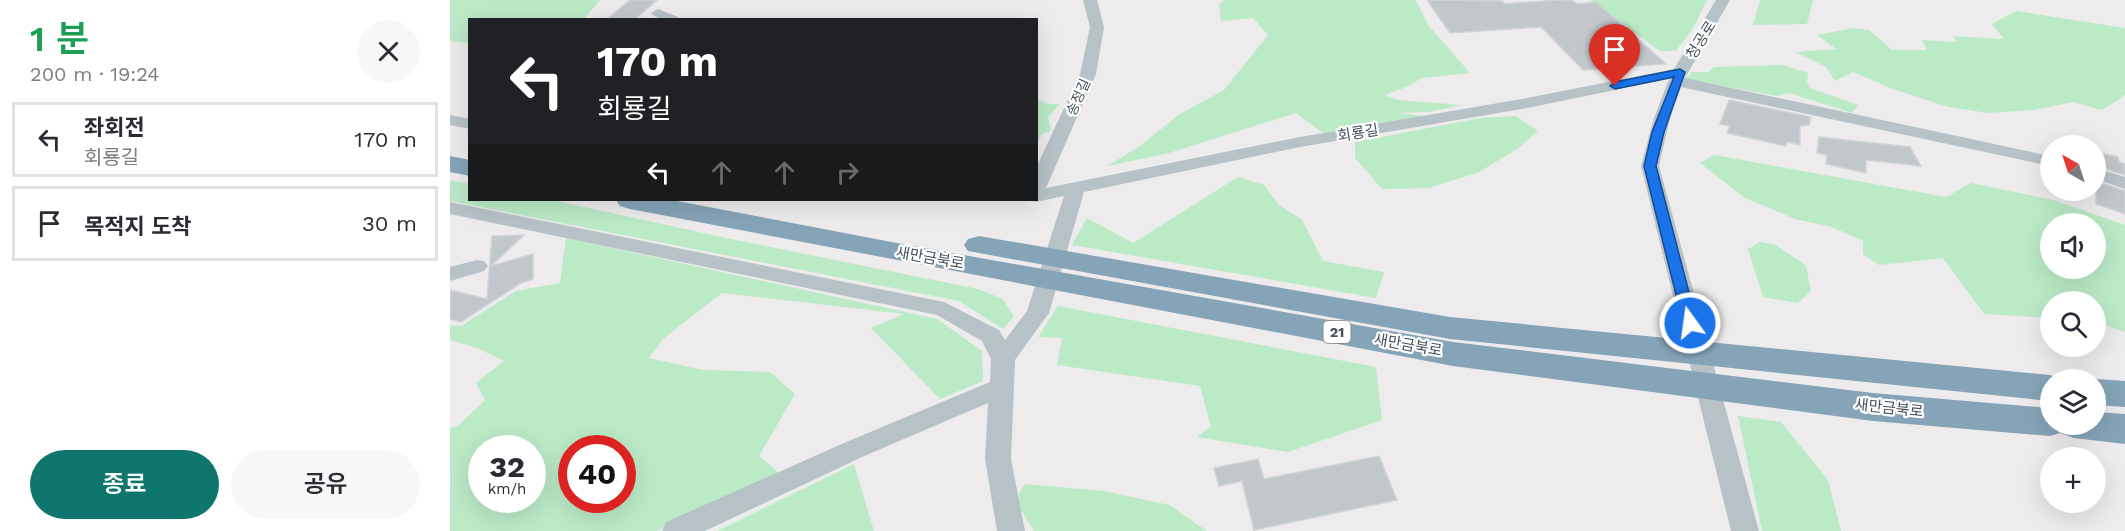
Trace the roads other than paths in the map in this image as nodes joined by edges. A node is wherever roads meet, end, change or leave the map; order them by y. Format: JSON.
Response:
{"nodes":[{"id":1,"x":1090,"y":0,"type":"edge"},
{"id":2,"x":1723,"y":0,"type":"edge"},
{"id":3,"x":658,"y":13,"type":"dead end"},
{"id":4,"x":669,"y":18,"type":"edge"},
{"id":5,"x":1678,"y":76,"type":"junction"},
{"id":6,"x":450,"y":120,"type":"edge"},
{"id":7,"x":468,"y":124,"type":"edge"},
{"id":8,"x":450,"y":146,"type":"edge"},
{"id":9,"x":468,"y":149,"type":"edge"},
{"id":10,"x":2040,"y":158,"type":"edge"},
{"id":11,"x":450,"y":164,"type":"edge"},
{"id":12,"x":468,"y":168,"type":"edge"},
{"id":13,"x":2106,"y":176,"type":"edge"},
{"id":14,"x":2125,"y":183,"type":"edge"},
{"id":15,"x":1038,"y":185,"type":"edge"},
{"id":16,"x":1075,"y":190,"type":"junction"},
{"id":17,"x":1038,"y":196,"type":"edge"},
{"id":18,"x":635,"y":201,"type":"edge"},
{"id":19,"x":740,"y":201,"type":"edge"},
{"id":20,"x":450,"y":208,"type":"edge"},
{"id":21,"x":477,"y":266,"type":"dead end"},
{"id":22,"x":450,"y":274,"type":"edge"},
{"id":23,"x":1003,"y":359,"type":"junction"},
{"id":24,"x":1001,"y":387,"type":"junction"},
{"id":25,"x":2040,"y":387,"type":"edge"},
{"id":26,"x":2106,"y":393,"type":"edge"},
{"id":27,"x":2125,"y":394,"type":"edge"},
{"id":28,"x":2040,"y":422,"type":"edge"},
{"id":29,"x":2106,"y":427,"type":"edge"},
{"id":30,"x":2125,"y":429,"type":"edge"},
{"id":31,"x":676,"y":531,"type":"edge"},
{"id":32,"x":1011,"y":531,"type":"edge"},
{"id":33,"x":1746,"y":531,"type":"edge"}],
"edges":[{"from":1,"to":15,"type":"street","name":"송정길"},
{"from":2,"to":5,"type":"street","name":"청공로"},
{"from":3,"to":4,"type":"street"},
{"from":5,"to":10,"type":"street"},
{"from":5,"to":16,"type":"street","name":"회룡길"},
{"from":5,"to":33,"type":"street","name":"청공로"},
{"from":6,"to":7,"type":"street"},
{"from":8,"to":9,"type":"highway"},
{"from":11,"to":12,"type":"highway"},
{"from":13,"to":14,"type":"street"},
{"from":16,"to":17,"type":"street","name":"회룡길"},
{"from":16,"to":23,"type":"street"},
{"from":18,"to":28,"type":"highway","name":"새만금북로","number":"21"},
{"from":19,"to":25,"type":"highway","name":"새만금북로","number":"21"},
{"from":20,"to":23,"type":"street"},
{"from":21,"to":22,"type":"street"},
{"from":23,"to":24,"type":"street"},
{"from":24,"to":31,"type":"street"},
{"from":24,"to":32,"type":"street"},
{"from":26,"to":27,"type":"highway"},
{"from":29,"to":30,"type":"highway"}]}
